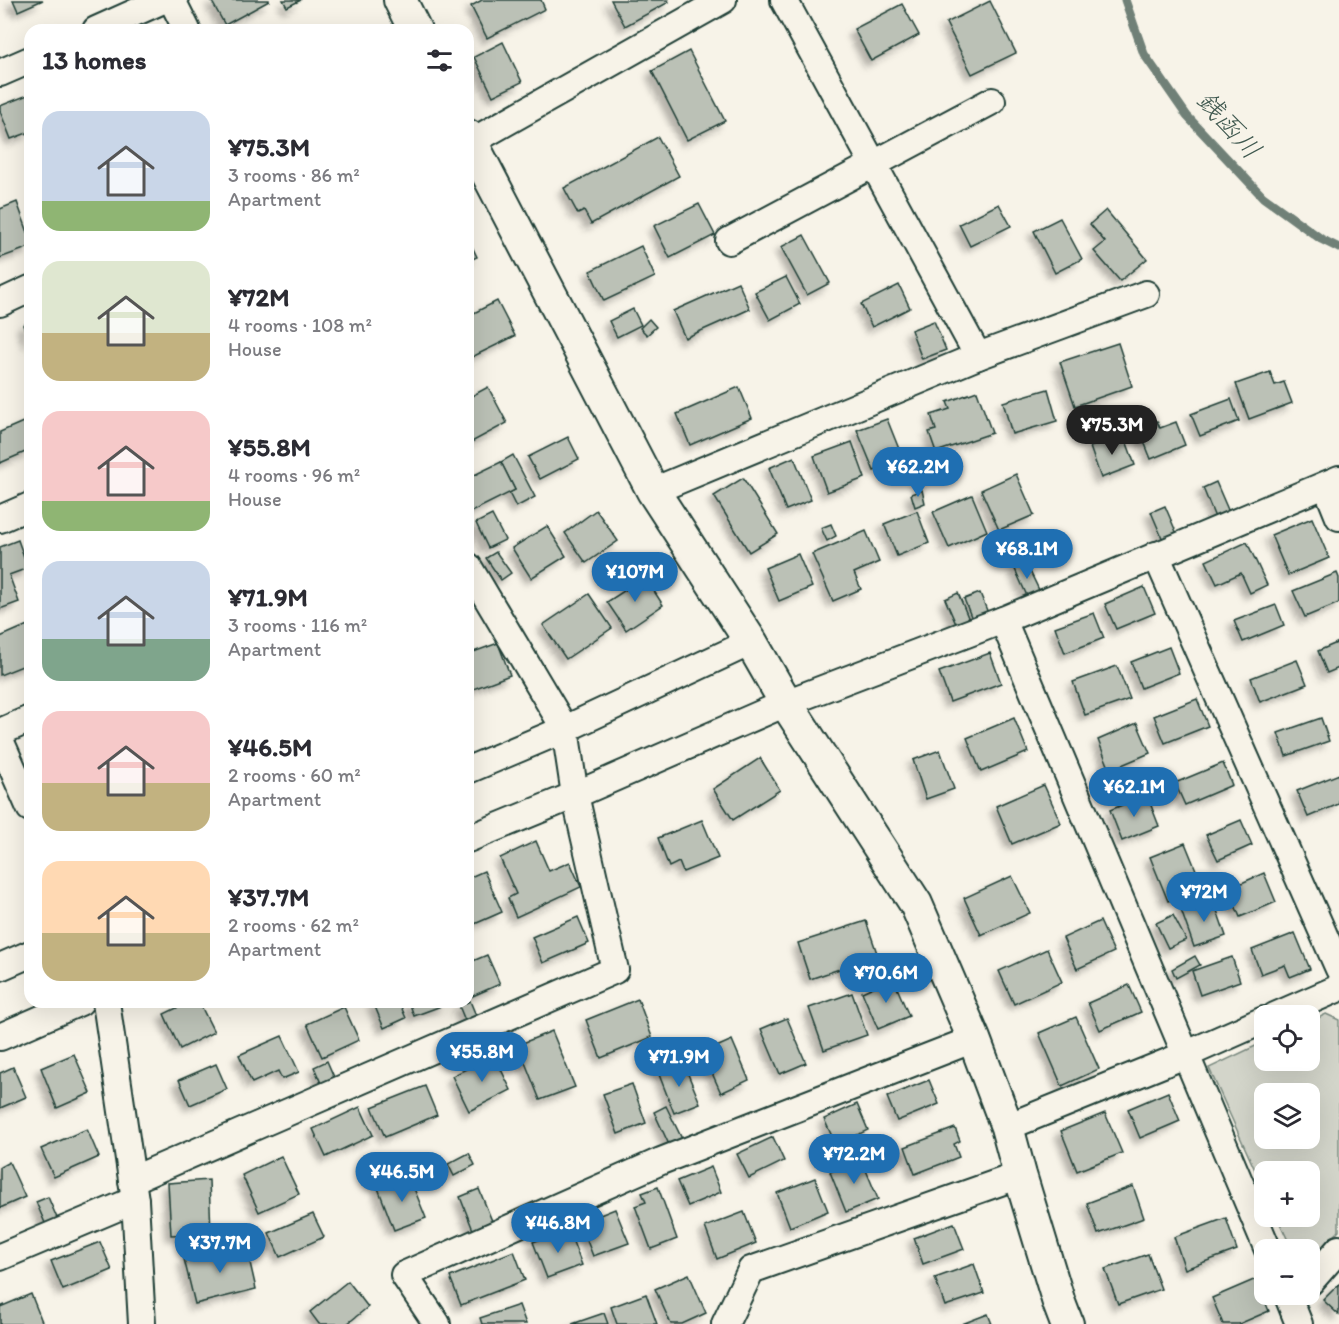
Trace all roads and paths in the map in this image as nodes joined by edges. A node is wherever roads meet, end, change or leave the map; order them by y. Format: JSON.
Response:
{"nodes":[{"id":1,"x":163,"y":0,"type":"edge"},
{"id":2,"x":172,"y":0,"type":"edge"},
{"id":3,"x":400,"y":0,"type":"edge"},
{"id":4,"x":723,"y":0,"type":"edge"},
{"id":5,"x":784,"y":0,"type":"edge"},
{"id":6,"x":109,"y":24,"type":"edge"},
{"id":7,"x":184,"y":24,"type":"edge"},
{"id":8,"x":412,"y":24,"type":"edge"},
{"id":9,"x":24,"y":63,"type":"edge"},
{"id":10,"x":0,"y":74,"type":"edge"},
{"id":11,"x":992,"y":101,"type":"dead end"},
{"id":12,"x":474,"y":137,"type":"edge"},
{"id":13,"x":474,"y":147,"type":"edge"},
{"id":14,"x":873,"y":164,"type":"junction"},
{"id":15,"x":729,"y":241,"type":"dead end"},
{"id":16,"x":24,"y":292,"type":"edge"},
{"id":17,"x":1146,"y":294,"type":"dead end"},
{"id":18,"x":0,"y":303,"type":"edge"},
{"id":19,"x":978,"y":356,"type":"junction"},
{"id":20,"x":1332,"y":482,"type":"edge"},
{"id":21,"x":653,"y":491,"type":"junction"},
{"id":22,"x":24,"y":509,"type":"edge"},
{"id":23,"x":1339,"y":517,"type":"edge"},
{"id":24,"x":0,"y":519,"type":"edge"},
{"id":25,"x":1156,"y":555,"type":"junction"},
{"id":26,"x":474,"y":576,"type":"edge"},
{"id":27,"x":1003,"y":620,"type":"junction"},
{"id":28,"x":751,"y":642,"type":"junction"},
{"id":29,"x":786,"y":703,"type":"junction"},
{"id":30,"x":24,"y":722,"type":"edge"},
{"id":31,"x":565,"y":729,"type":"junction"},
{"id":32,"x":0,"y":732,"type":"edge"},
{"id":33,"x":0,"y":740,"type":"edge"},
{"id":34,"x":474,"y":767,"type":"edge"},
{"id":35,"x":24,"y":794,"type":"edge"},
{"id":36,"x":575,"y":795,"type":"junction"},
{"id":37,"x":474,"y":837,"type":"edge"},
{"id":38,"x":24,"y":957,"type":"edge"},
{"id":39,"x":0,"y":967,"type":"edge"},
{"id":40,"x":1339,"y":969,"type":"edge"},
{"id":41,"x":1339,"y":988,"type":"edge"},
{"id":42,"x":1300,"y":1005,"type":"edge"},
{"id":43,"x":66,"y":1008,"type":"edge"},
{"id":44,"x":107,"y":1008,"type":"edge"},
{"id":45,"x":1254,"y":1024,"type":"edge"},
{"id":46,"x":0,"y":1037,"type":"edge"},
{"id":47,"x":974,"y":1039,"type":"junction"},
{"id":48,"x":1185,"y":1055,"type":"junction"},
{"id":49,"x":1007,"y":1127,"type":"junction"},
{"id":50,"x":1020,"y":1175,"type":"junction"},
{"id":51,"x":133,"y":1190,"type":"junction"},
{"id":52,"x":1263,"y":1239,"type":"edge"},
{"id":53,"x":1339,"y":1249,"type":"edge"},
{"id":54,"x":0,"y":1257,"type":"edge"},
{"id":55,"x":1320,"y":1271,"type":"edge"},
{"id":56,"x":142,"y":1324,"type":"edge"},
{"id":57,"x":437,"y":1324,"type":"edge"},
{"id":58,"x":725,"y":1324,"type":"edge"},
{"id":59,"x":1067,"y":1324,"type":"edge"}],
"edges":[{"from":1,"to":6,"type":"street"},
{"from":2,"to":7,"type":"street"},
{"from":3,"to":8,"type":"street"},
{"from":4,"to":12,"type":"street"},
{"from":5,"to":14,"type":"street"},
{"from":9,"to":10,"type":"street"},
{"from":11,"to":14,"type":"street"},
{"from":13,"to":21,"type":"street"},
{"from":14,"to":15,"type":"street"},
{"from":14,"to":19,"type":"street"},
{"from":16,"to":18,"type":"street"},
{"from":17,"to":19,"type":"street"},
{"from":19,"to":21,"type":"street"},
{"from":20,"to":23,"type":"street"},
{"from":20,"to":25,"type":"street"},
{"from":21,"to":28,"type":"street"},
{"from":22,"to":24,"type":"street"},
{"from":25,"to":27,"type":"street"},
{"from":25,"to":40,"type":"street"},
{"from":26,"to":31,"type":"street"},
{"from":27,"to":29,"type":"street"},
{"from":27,"to":48,"type":"street"},
{"from":28,"to":29,"type":"street"},
{"from":28,"to":31,"type":"street"},
{"from":29,"to":36,"type":"street"},
{"from":29,"to":47,"type":"street"},
{"from":30,"to":32,"type":"street"},
{"from":31,"to":34,"type":"street"},
{"from":31,"to":36,"type":"street"},
{"from":33,"to":35,"type":"street"},
{"from":36,"to":37,"type":"street"},
{"from":36,"to":51,"type":"street"},
{"from":38,"to":39,"type":"street"},
{"from":41,"to":42,"type":"street"},
{"from":43,"to":46,"type":"street"},
{"from":44,"to":51,"type":"street"},
{"from":45,"to":48,"type":"street"},
{"from":47,"to":49,"type":"street"},
{"from":47,"to":57,"type":"street"},
{"from":48,"to":49,"type":"street"},
{"from":48,"to":52,"type":"street"},
{"from":49,"to":50,"type":"street"},
{"from":50,"to":58,"type":"street"},
{"from":50,"to":59,"type":"street"},
{"from":51,"to":54,"type":"street"},
{"from":51,"to":56,"type":"street"},
{"from":53,"to":55,"type":"street"}]}
